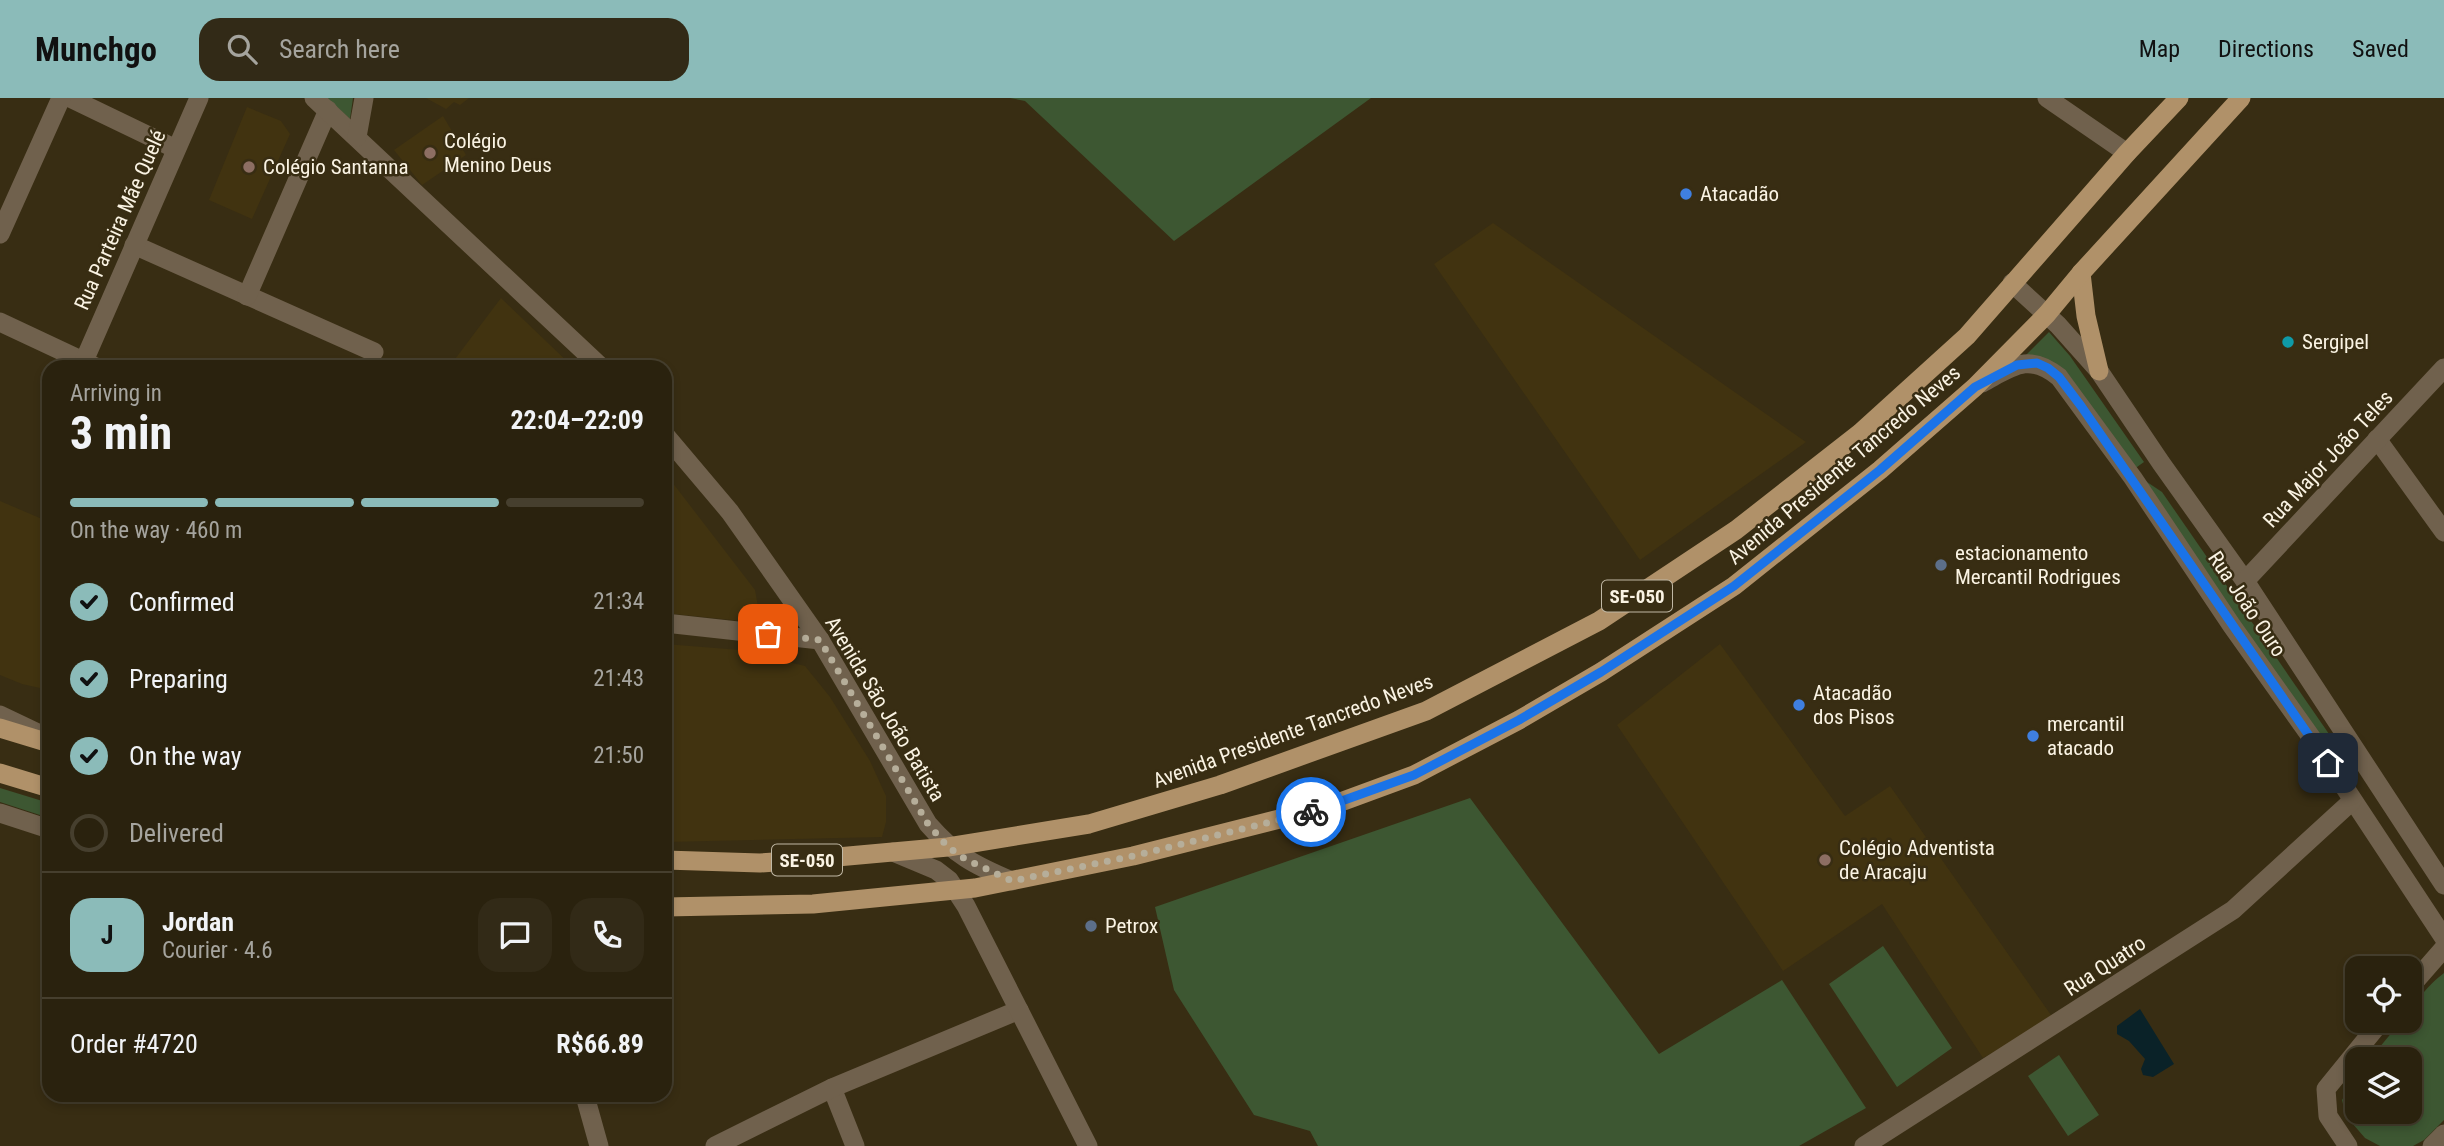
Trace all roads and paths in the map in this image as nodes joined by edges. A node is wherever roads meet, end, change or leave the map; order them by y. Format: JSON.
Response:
{"nodes":[{"id":1,"x":61,"y":98,"type":"edge"},
{"id":2,"x":70,"y":98,"type":"edge"},
{"id":3,"x":199,"y":98,"type":"edge"},
{"id":4,"x":364,"y":98,"type":"edge"},
{"id":5,"x":2047,"y":98,"type":"edge"},
{"id":6,"x":2179,"y":98,"type":"edge"},
{"id":7,"x":2241,"y":98,"type":"edge"},
{"id":8,"x":321,"y":104,"type":"edge"},
{"id":9,"x":357,"y":137,"type":"junction"},
{"id":10,"x":176,"y":149,"type":"junction"},
{"id":11,"x":2127,"y":153,"type":"junction"},
{"id":12,"x":0,"y":234,"type":"edge"},
{"id":13,"x":134,"y":245,"type":"junction"},
{"id":14,"x":2081,"y":273,"type":"junction"},
{"id":15,"x":2012,"y":283,"type":"junction"},
{"id":16,"x":247,"y":296,"type":"junction"},
{"id":17,"x":2047,"y":314,"type":"junction"},
{"id":18,"x":0,"y":322,"type":"edge"},
{"id":19,"x":374,"y":352,"type":"dead end"},
{"id":20,"x":82,"y":360,"type":"edge"},
{"id":21,"x":92,"y":360,"type":"edge"},
{"id":22,"x":594,"y":360,"type":"edge"},
{"id":23,"x":2444,"y":368,"type":"edge"},
{"id":24,"x":2099,"y":371,"type":"junction"},
{"id":25,"x":1975,"y":387,"type":"junction"},
{"id":26,"x":2377,"y":439,"type":"junction"},
{"id":27,"x":672,"y":443,"type":"edge"},
{"id":28,"x":2161,"y":463,"type":"junction"},
{"id":29,"x":2133,"y":478,"type":"junction"},
{"id":30,"x":2444,"y":532,"type":"edge"},
{"id":31,"x":2245,"y":581,"type":"junction"},
{"id":32,"x":672,"y":624,"type":"edge"},
{"id":33,"x":820,"y":640,"type":"junction"},
{"id":34,"x":0,"y":715,"type":"edge"},
{"id":35,"x":2338,"y":725,"type":"junction"},
{"id":36,"x":0,"y":728,"type":"edge"},
{"id":37,"x":42,"y":737,"type":"edge"},
{"id":38,"x":42,"y":739,"type":"edge"},
{"id":39,"x":2316,"y":744,"type":"junction"},
{"id":40,"x":0,"y":773,"type":"edge"},
{"id":41,"x":42,"y":786,"type":"edge"},
{"id":42,"x":2352,"y":801,"type":"junction"},
{"id":43,"x":0,"y":813,"type":"edge"},
{"id":44,"x":42,"y":826,"type":"edge"},
{"id":45,"x":948,"y":847,"type":"junction"},
{"id":46,"x":893,"y":852,"type":"junction"},
{"id":47,"x":672,"y":860,"type":"edge"},
{"id":48,"x":1012,"y":881,"type":"junction"},
{"id":49,"x":2444,"y":885,"type":"edge"},
{"id":50,"x":955,"y":891,"type":"junction"},
{"id":51,"x":672,"y":907,"type":"edge"},
{"id":52,"x":2444,"y":938,"type":"edge"},
{"id":53,"x":2444,"y":948,"type":"edge"},
{"id":54,"x":2422,"y":973,"type":"edge"},
{"id":55,"x":1019,"y":1010,"type":"junction"},
{"id":56,"x":2371,"y":1033,"type":"edge"},
{"id":57,"x":832,"y":1088,"type":"junction"},
{"id":58,"x":583,"y":1102,"type":"edge"},
{"id":59,"x":2444,"y":1134,"type":"edge"},
{"id":60,"x":2346,"y":1145,"type":"edge"},
{"id":61,"x":599,"y":1146,"type":"edge"},
{"id":62,"x":715,"y":1146,"type":"edge"},
{"id":63,"x":855,"y":1146,"type":"edge"},
{"id":64,"x":1088,"y":1146,"type":"edge"},
{"id":65,"x":1864,"y":1146,"type":"edge"},
{"id":66,"x":2432,"y":1146,"type":"edge"}],
"edges":[{"from":1,"to":12,"type":"street"},
{"from":2,"to":10,"type":"street"},
{"from":3,"to":10,"type":"street","name":"Rua Parteira Mãe Quelé"},
{"from":4,"to":9,"type":"street"},
{"from":5,"to":11,"type":"street"},
{"from":6,"to":11,"type":"main road","name":"Avenida Presidente Tancredo Neves","number":"SE-050"},
{"from":7,"to":14,"type":"main road","name":"Avenida Presidente Tancredo Neves","number":"SE-050"},
{"from":8,"to":9,"type":"street"},
{"from":8,"to":16,"type":"street"},
{"from":9,"to":22,"type":"street"},
{"from":10,"to":13,"type":"street","name":"Rua Parteira Mãe Quelé"},
{"from":11,"to":15,"type":"main road","name":"Avenida Presidente Tancredo Neves","number":"SE-050"},
{"from":13,"to":16,"type":"street"},
{"from":13,"to":21,"type":"street","name":"Rua Parteira Mãe Quelé"},
{"from":14,"to":17,"type":"main road","name":"Avenida Presidente Tancredo Neves","number":"SE-050"},
{"from":14,"to":24,"type":"main road"},
{"from":15,"to":17,"type":"street","name":"Rua João Ouro"},
{"from":15,"to":45,"type":"main road","name":"Avenida Presidente Tancredo Neves","number":"SE-050"},
{"from":16,"to":19,"type":"street"},
{"from":17,"to":24,"type":"street","name":"Rua João Ouro"},
{"from":17,"to":25,"type":"main road","name":"Avenida Presidente Tancredo Neves","number":"SE-050"},
{"from":18,"to":20,"type":"street"},
{"from":23,"to":26,"type":"street","name":"Rua Major João Teles"},
{"from":24,"to":28,"type":"street","name":"Rua João Ouro"},
{"from":25,"to":29,"type":"street","name":"Rua João Ouro"},
{"from":25,"to":48,"type":"main road","name":"Avenida Presidente Tancredo Neves","number":"SE-050"},
{"from":26,"to":30,"type":"street"},
{"from":26,"to":31,"type":"street","name":"Rua Major João Teles"},
{"from":27,"to":33,"type":"street","name":"Avenida São João Batista"},
{"from":28,"to":29,"type":"street"},
{"from":28,"to":31,"type":"street","name":"Rua João Ouro"},
{"from":29,"to":39,"type":"street","name":"Rua João Ouro"},
{"from":31,"to":35,"type":"street","name":"Rua João Ouro"},
{"from":32,"to":33,"type":"street"},
{"from":33,"to":45,"type":"street","name":"Avenida São João Batista"},
{"from":34,"to":37,"type":"street"},
{"from":35,"to":39,"type":"street"},
{"from":35,"to":49,"type":"street","name":"Rua João Ouro"},
{"from":36,"to":38,"type":"main road"},
{"from":39,"to":42,"type":"street","name":"Rua João Ouro"},
{"from":40,"to":41,"type":"main road"},
{"from":42,"to":52,"type":"street","name":"Rua João Ouro"},
{"from":42,"to":65,"type":"street","name":"Rua Quatro"},
{"from":43,"to":44,"type":"street"},
{"from":45,"to":46,"type":"main road","name":"Avenida Presidente Tancredo Neves","number":"SE-050"},
{"from":45,"to":48,"type":"street","name":"Avenida São João Batista"},
{"from":46,"to":47,"type":"main road","name":"Avenida Presidente Tancredo Neves","number":"SE-050"},
{"from":46,"to":50,"type":"street"},
{"from":48,"to":50,"type":"main road","name":"Avenida Presidente Tancredo Neves","number":"SE-050"},
{"from":50,"to":51,"type":"main road","name":"Avenida Presidente Tancredo Neves","number":"SE-050"},
{"from":50,"to":55,"type":"street"},
{"from":53,"to":54,"type":"street"},
{"from":55,"to":57,"type":"street"},
{"from":55,"to":64,"type":"street"},
{"from":56,"to":60,"type":"street"},
{"from":57,"to":62,"type":"street"},
{"from":57,"to":63,"type":"street"},
{"from":58,"to":61,"type":"street"},
{"from":59,"to":66,"type":"street"}]}
